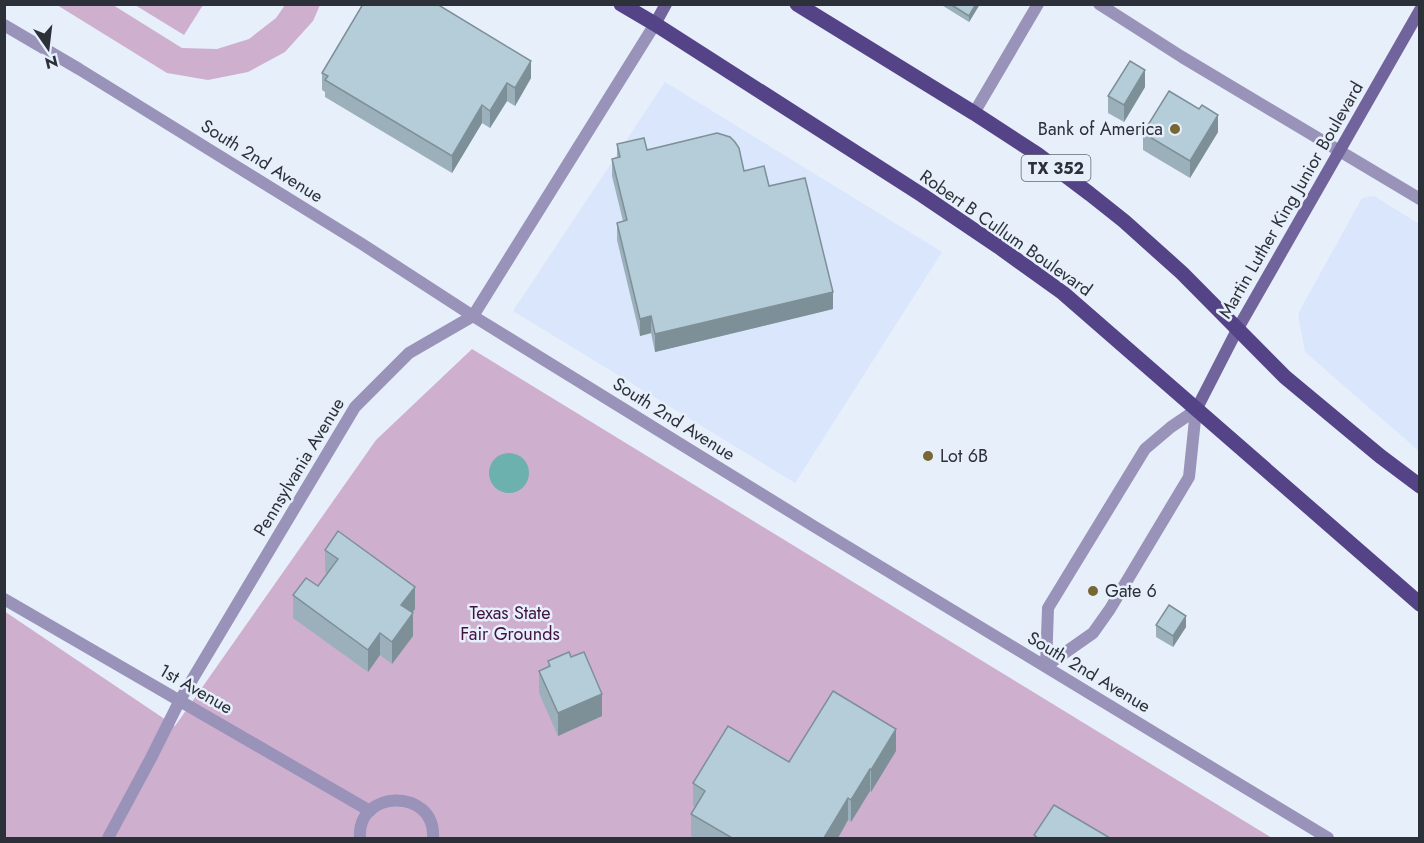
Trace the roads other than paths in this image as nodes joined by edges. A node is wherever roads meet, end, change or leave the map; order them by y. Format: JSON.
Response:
{"nodes":[{"id":1,"x":621,"y":4,"type":"edge"},
{"id":2,"x":666,"y":4,"type":"edge"},
{"id":3,"x":797,"y":4,"type":"edge"},
{"id":4,"x":1038,"y":4,"type":"edge"},
{"id":5,"x":1099,"y":4,"type":"edge"},
{"id":6,"x":1419,"y":10,"type":"edge"},
{"id":7,"x":655,"y":24,"type":"junction"},
{"id":8,"x":4,"y":25,"type":"edge"},
{"id":9,"x":974,"y":112,"type":"junction"},
{"id":10,"x":1339,"y":151,"type":"junction"},
{"id":11,"x":1419,"y":199,"type":"edge"},
{"id":12,"x":474,"y":316,"type":"junction"},
{"id":13,"x":1238,"y":330,"type":"junction"},
{"id":14,"x":1196,"y":410,"type":"junction"},
{"id":15,"x":1419,"y":486,"type":"edge"},
{"id":16,"x":4,"y":598,"type":"edge"},
{"id":17,"x":1419,"y":604,"type":"edge"},
{"id":18,"x":1046,"y":666,"type":"junction"},
{"id":19,"x":180,"y":700,"type":"junction"},
{"id":20,"x":370,"y":811,"type":"junction"},
{"id":21,"x":108,"y":838,"type":"edge"},
{"id":22,"x":360,"y":838,"type":"edge"},
{"id":23,"x":433,"y":838,"type":"edge"},
{"id":24,"x":1328,"y":838,"type":"edge"}],
"edges":[{"from":1,"to":7,"type":"main road","name":"Robert B Cullum Boulevard"},
{"from":2,"to":7,"type":"main road","name":"Pennsylvania Avenue"},
{"from":3,"to":9,"type":"main road","number":"TX 352"},
{"from":4,"to":9,"type":"street"},
{"from":5,"to":10,"type":"street"},
{"from":6,"to":10,"type":"main road","name":"Martin Luther King Junior Boulevard"},
{"from":7,"to":12,"type":"street","name":"Pennsylvania Avenue"},
{"from":7,"to":14,"type":"main road","name":"Robert B Cullum Boulevard"},
{"from":8,"to":12,"type":"street","name":"South 2nd Avenue"},
{"from":9,"to":13,"type":"main road","number":"TX 352"},
{"from":10,"to":11,"type":"street"},
{"from":10,"to":13,"type":"main road","name":"Martin Luther King Junior Boulevard"},
{"from":12,"to":18,"type":"street","name":"South 2nd Avenue"},
{"from":12,"to":19,"type":"street","name":"Pennsylvania Avenue"},
{"from":13,"to":14,"type":"main road","name":"Martin Luther King Junior Boulevard"},
{"from":13,"to":15,"type":"main road","number":"TX 352"},
{"from":14,"to":17,"type":"main road","name":"Robert B Cullum Boulevard"},
{"from":14,"to":18,"type":"street","name":"Martin Luther King Junior Boulevard"},
{"from":14,"to":18,"type":"street","name":"Martin Luther King Junior Boulevard"},
{"from":16,"to":19,"type":"street","name":"1st Avenue"},
{"from":18,"to":24,"type":"street","name":"South 2nd Avenue"},
{"from":19,"to":20,"type":"street","name":"1st Avenue"},
{"from":19,"to":21,"type":"street","name":"Pennsylvania Avenue"},
{"from":20,"to":22,"type":"street"},
{"from":20,"to":23,"type":"street"}]}
